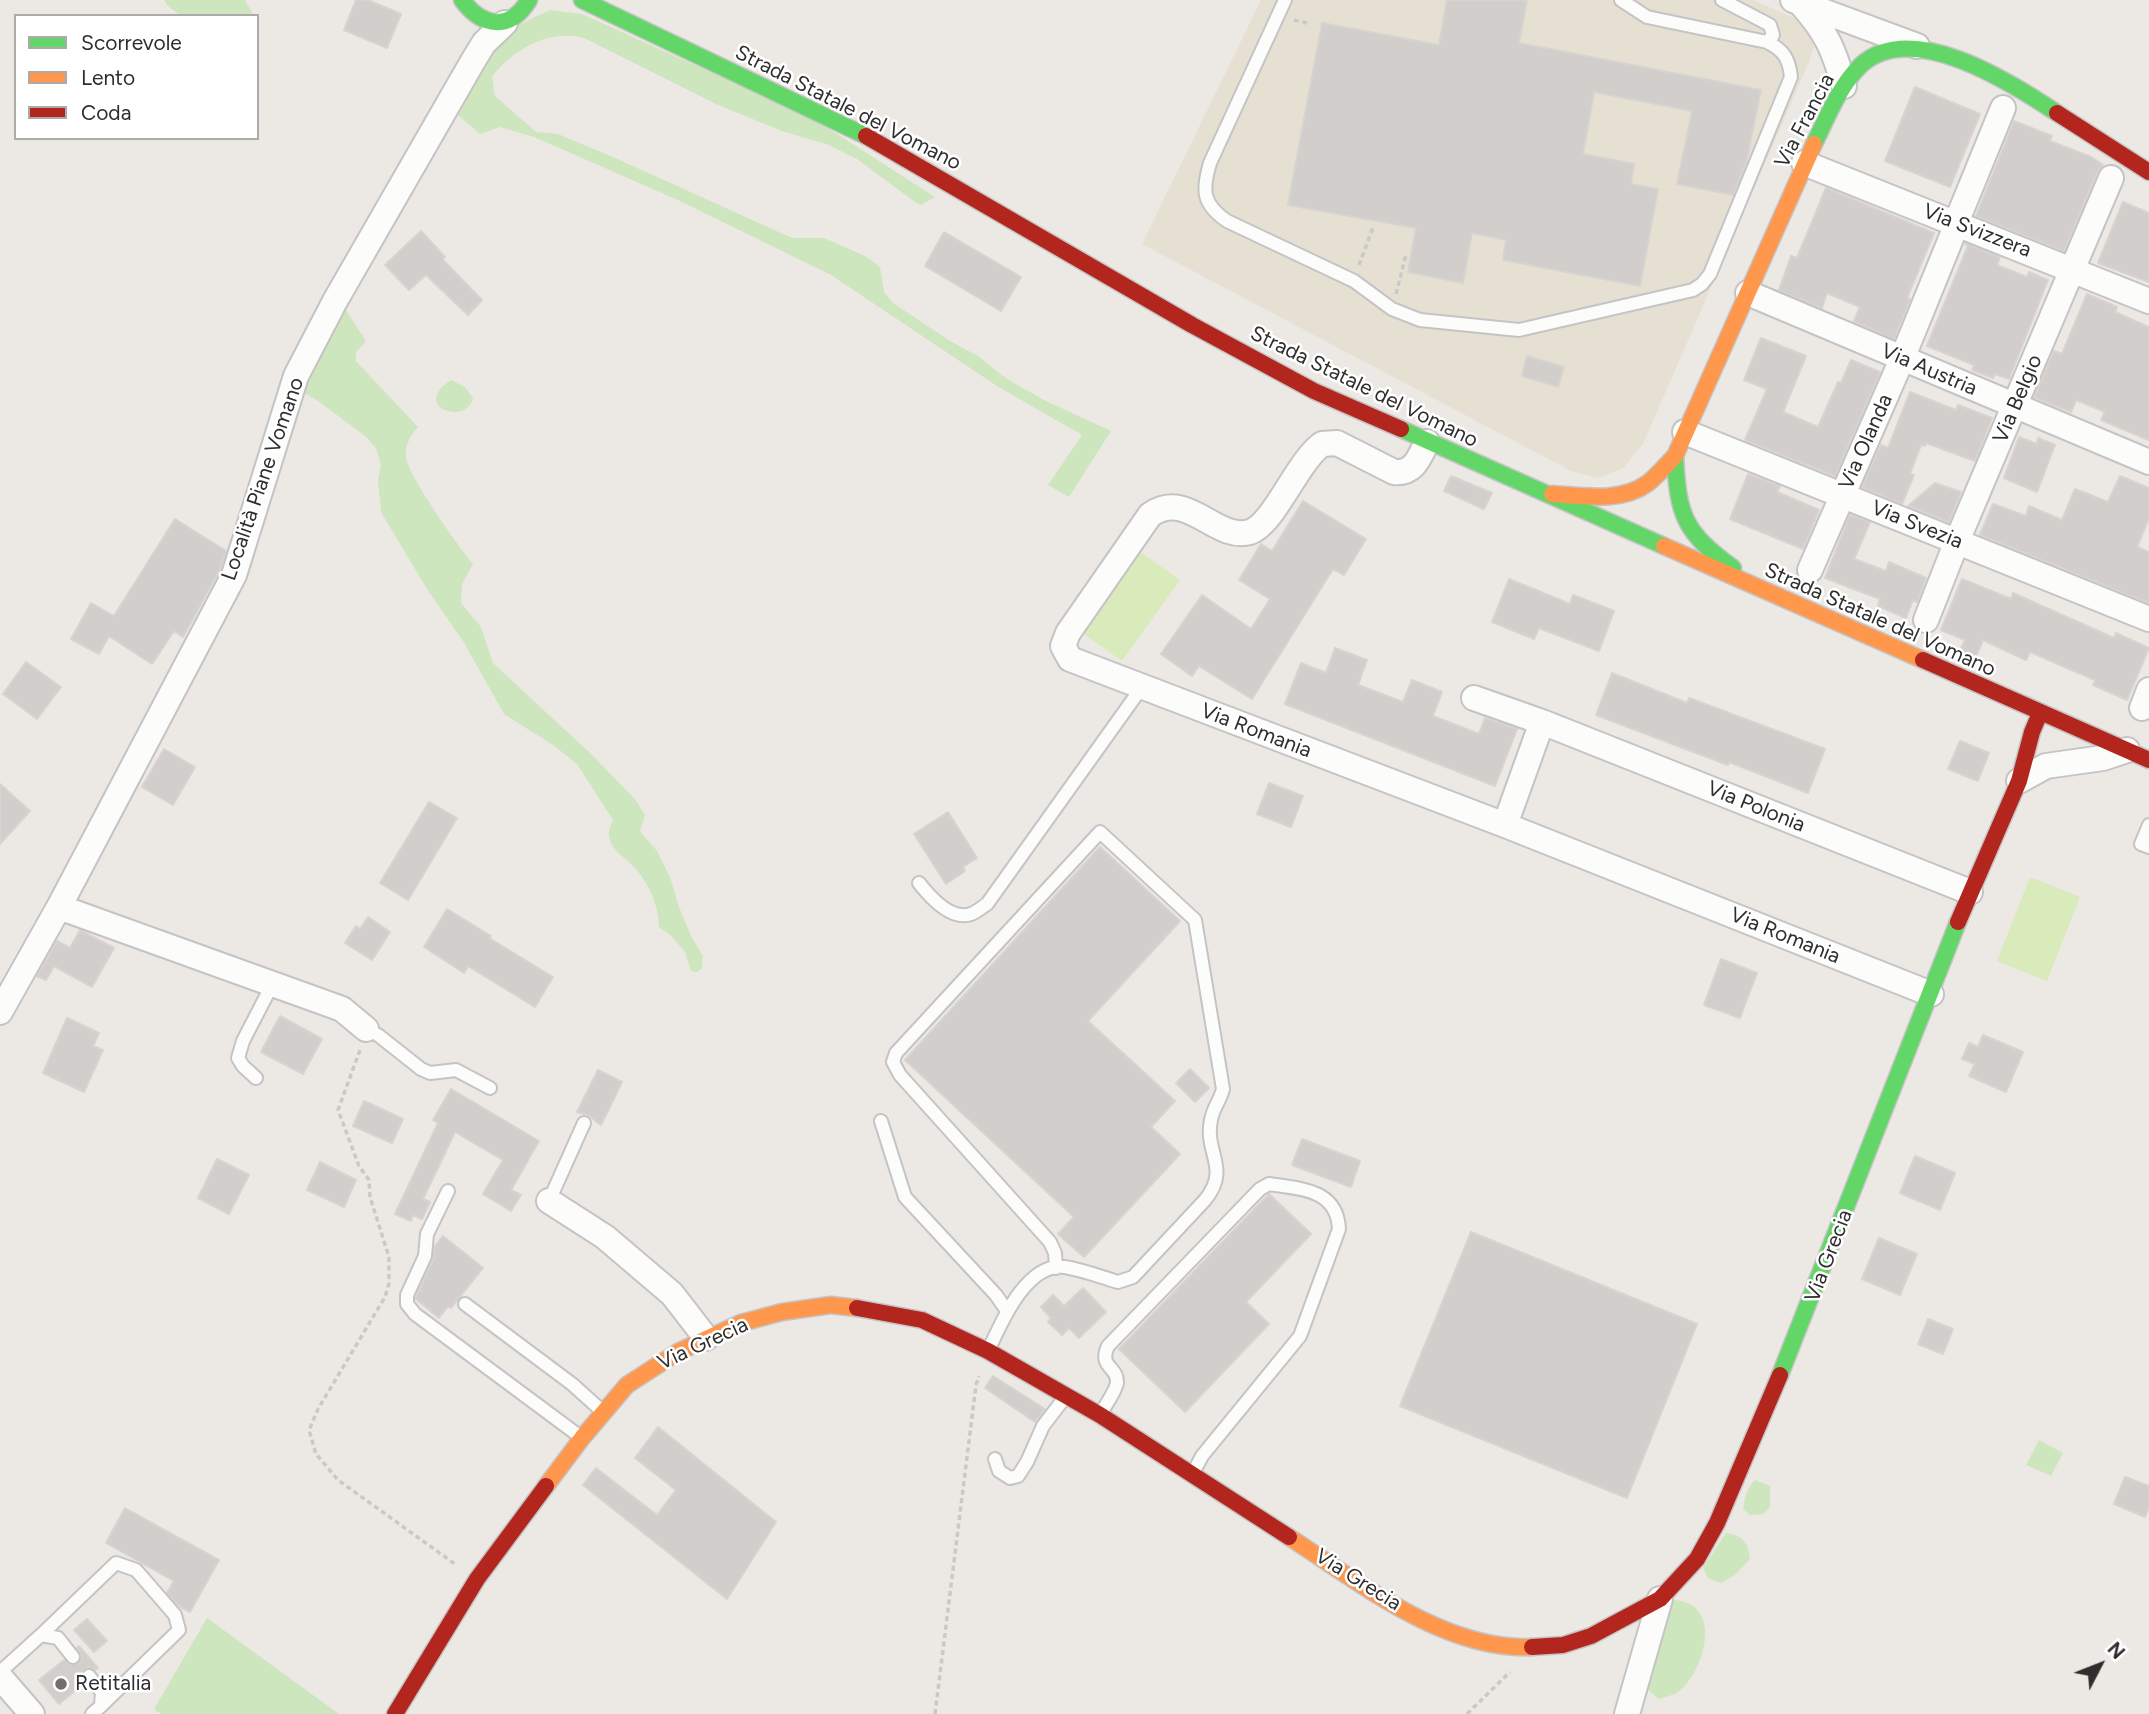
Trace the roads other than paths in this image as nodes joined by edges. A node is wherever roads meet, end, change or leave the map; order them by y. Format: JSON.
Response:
{"nodes":[{"id":1,"x":1285,"y":0,"type":"edge"},
{"id":2,"x":1620,"y":0,"type":"edge"},
{"id":3,"x":1722,"y":0,"type":"edge"},
{"id":4,"x":581,"y":1,"type":"edge"},
{"id":5,"x":1797,"y":2,"type":"edge"},
{"id":6,"x":465,"y":5,"type":"edge"},
{"id":7,"x":525,"y":10,"type":"edge"},
{"id":8,"x":1846,"y":20,"type":"junction"},
{"id":9,"x":1767,"y":42,"type":"junction"},
{"id":10,"x":1925,"y":49,"type":"junction"},
{"id":11,"x":474,"y":61,"type":"junction"},
{"id":12,"x":1861,"y":65,"type":"junction"},
{"id":13,"x":1844,"y":86,"type":"junction"},
{"id":14,"x":2003,"y":108,"type":"dead end"},
{"id":15,"x":1804,"y":163,"type":"junction"},
{"id":16,"x":2149,"y":172,"type":"edge"},
{"id":17,"x":2111,"y":178,"type":"dead end"},
{"id":18,"x":1954,"y":230,"type":"junction"},
{"id":19,"x":2072,"y":269,"type":"junction"},
{"id":20,"x":1748,"y":293,"type":"junction"},
{"id":21,"x":2149,"y":301,"type":"edge"},
{"id":22,"x":1902,"y":359,"type":"junction"},
{"id":23,"x":2015,"y":407,"type":"junction"},
{"id":24,"x":1685,"y":432,"type":"junction"},
{"id":25,"x":1427,"y":442,"type":"junction"},
{"id":26,"x":1675,"y":456,"type":"junction"},
{"id":27,"x":2149,"y":462,"type":"edge"},
{"id":28,"x":1655,"y":477,"type":"junction"},
{"id":29,"x":1676,"y":489,"type":"junction"},
{"id":30,"x":1543,"y":494,"type":"junction"},
{"id":31,"x":1843,"y":495,"type":"junction"},
{"id":32,"x":1667,"y":508,"type":"dead end"},
{"id":33,"x":1644,"y":522,"type":"junction"},
{"id":34,"x":1957,"y":541,"type":"junction"},
{"id":35,"x":1811,"y":570,"type":"dead end"},
{"id":36,"x":1771,"y":594,"type":"junction"},
{"id":37,"x":1926,"y":620,"type":"dead end"},
{"id":38,"x":2149,"y":620,"type":"edge"},
{"id":39,"x":1142,"y":687,"type":"junction"},
{"id":40,"x":1474,"y":698,"type":"dead end"},
{"id":41,"x":2040,"y":713,"type":"junction"},
{"id":42,"x":1542,"y":722,"type":"junction"},
{"id":43,"x":2071,"y":726,"type":"junction"},
{"id":44,"x":2138,"y":755,"type":"edge"},
{"id":45,"x":2046,"y":766,"type":"junction"},
{"id":46,"x":2019,"y":781,"type":"junction"},
{"id":47,"x":1505,"y":825,"type":"junction"},
{"id":48,"x":2149,"y":825,"type":"edge"},
{"id":49,"x":2149,"y":847,"type":"edge"},
{"id":50,"x":919,"y":883,"type":"dead end"},
{"id":51,"x":1970,"y":892,"type":"junction"},
{"id":52,"x":59,"y":907,"type":"junction"},
{"id":53,"x":273,"y":983,"type":"junction"},
{"id":54,"x":1931,"y":994,"type":"junction"},
{"id":55,"x":0,"y":1012,"type":"edge"},
{"id":56,"x":366,"y":1029,"type":"joint"},
{"id":57,"x":256,"y":1078,"type":"dead end"},
{"id":58,"x":490,"y":1088,"type":"dead end"},
{"id":59,"x":881,"y":1121,"type":"dead end"},
{"id":60,"x":584,"y":1123,"type":"dead end"},
{"id":61,"x":448,"y":1191,"type":"dead end"},
{"id":62,"x":550,"y":1201,"type":"joint"},
{"id":63,"x":1056,"y":1268,"type":"junction"},
{"id":64,"x":465,"y":1304,"type":"dead end"},
{"id":65,"x":1007,"y":1311,"type":"junction"},
{"id":66,"x":706,"y":1338,"type":"junction"},
{"id":67,"x":988,"y":1351,"type":"junction"},
{"id":68,"x":1066,"y":1396,"type":"junction"},
{"id":69,"x":603,"y":1412,"type":"junction"},
{"id":70,"x":1100,"y":1415,"type":"junction"},
{"id":71,"x":582,"y":1438,"type":"junction"},
{"id":72,"x":995,"y":1459,"type":"dead end"},
{"id":73,"x":1192,"y":1474,"type":"junction"},
{"id":74,"x":1660,"y":1599,"type":"junction"},
{"id":75,"x":41,"y":1635,"type":"junction"},
{"id":76,"x":73,"y":1657,"type":"dead end"},
{"id":77,"x":0,"y":1674,"type":"edge"},
{"id":78,"x":89,"y":1676,"type":"dead end"},
{"id":79,"x":97,"y":1710,"type":"edge"},
{"id":80,"x":32,"y":1714,"type":"edge"},
{"id":81,"x":395,"y":1714,"type":"edge"},
{"id":82,"x":1627,"y":1714,"type":"edge"}],
"edges":[{"from":1,"to":9,"type":"lane"},
{"from":2,"to":9,"type":"lane"},
{"from":3,"to":9,"type":"lane"},
{"from":4,"to":25,"type":"main road","name":"Strada Statale del Vomano"},
{"from":5,"to":8,"type":"street"},
{"from":5,"to":13,"type":"street"},
{"from":6,"to":7,"type":"main road"},
{"from":6,"to":11,"type":"street"},
{"from":7,"to":11,"type":"street","name":"Località Piane Vomano"},
{"from":8,"to":10,"type":"street"},
{"from":8,"to":12,"type":"street"},
{"from":10,"to":12,"type":"main road","name":"Via Francia"},
{"from":10,"to":16,"type":"main road","name":"Via Francia"},
{"from":11,"to":52,"type":"street","name":"Località Piane Vomano"},
{"from":12,"to":13,"type":"main road","name":"Via Francia"},
{"from":13,"to":15,"type":"main road","name":"Via Francia"},
{"from":14,"to":18,"type":"street","name":"Via Olanda"},
{"from":15,"to":18,"type":"street","name":"Via Svizzera"},
{"from":15,"to":20,"type":"main road","name":"Via Francia"},
{"from":17,"to":19,"type":"street","name":"Via Belgio"},
{"from":18,"to":19,"type":"street","name":"Via Svizzera"},
{"from":18,"to":22,"type":"street","name":"Via Olanda"},
{"from":19,"to":21,"type":"street","name":"Via Svizzera"},
{"from":19,"to":23,"type":"street","name":"Via Belgio"},
{"from":20,"to":22,"type":"street","name":"Via Austria"},
{"from":20,"to":24,"type":"main road","name":"Via Francia"},
{"from":22,"to":23,"type":"street","name":"Via Austria"},
{"from":22,"to":31,"type":"street","name":"Via Olanda"},
{"from":23,"to":27,"type":"street","name":"Via Austria"},
{"from":23,"to":34,"type":"street","name":"Via Belgio"},
{"from":24,"to":26,"type":"main road","name":"Via Francia"},
{"from":24,"to":31,"type":"street","name":"Via Svezia"},
{"from":25,"to":30,"type":"main road","name":"Strada Statale del Vomano"},
{"from":25,"to":39,"type":"street","name":"Via Romania"},
{"from":26,"to":28,"type":"main road","name":"Via Francia"},
{"from":26,"to":29,"type":"main road","name":"Via Francia"},
{"from":28,"to":30,"type":"main road","name":"Via Francia"},
{"from":28,"to":33,"type":"main road","name":"Via Francia"},
{"from":29,"to":32,"type":"main road","name":"Via Francia"},
{"from":29,"to":36,"type":"main road","name":"Via Francia"},
{"from":30,"to":33,"type":"main road","name":"Strada Statale del Vomano"},
{"from":31,"to":34,"type":"street","name":"Via Svezia"},
{"from":31,"to":35,"type":"street","name":"Via Olanda"},
{"from":33,"to":36,"type":"main road","name":"Strada Statale del Vomano"},
{"from":34,"to":37,"type":"street","name":"Via Belgio"},
{"from":34,"to":38,"type":"street","name":"Via Svezia"},
{"from":36,"to":41,"type":"main road","name":"Strada Statale del Vomano"},
{"from":39,"to":47,"type":"street","name":"Via Romania"},
{"from":39,"to":50,"type":"lane"},
{"from":40,"to":42,"type":"street","name":"Via Polonia"},
{"from":41,"to":43,"type":"main road","name":"Strada Statale del Vomano"},
{"from":41,"to":46,"type":"main road","name":"Via Grecia"},
{"from":42,"to":47,"type":"street"},
{"from":42,"to":51,"type":"street","name":"Via Polonia"},
{"from":43,"to":44,"type":"main road","name":"Strada Statale del Vomano"},
{"from":43,"to":45,"type":"street"},
{"from":44,"to":45,"type":"street"},
{"from":45,"to":46,"type":"street"},
{"from":46,"to":51,"type":"main road","name":"Via Grecia"},
{"from":47,"to":54,"type":"street","name":"Via Romania"},
{"from":48,"to":49,"type":"lane"},
{"from":51,"to":54,"type":"main road","name":"Via Grecia"},
{"from":52,"to":53,"type":"street"},
{"from":52,"to":55,"type":"street","name":"Località Piane Vomano"},
{"from":53,"to":56,"type":"street"},
{"from":53,"to":57,"type":"lane"},
{"from":54,"to":74,"type":"main road","name":"Via Grecia"},
{"from":56,"to":58,"type":"lane"},
{"from":59,"to":65,"type":"lane"},
{"from":60,"to":62,"type":"lane"},
{"from":61,"to":71,"type":"lane"},
{"from":62,"to":66,"type":"street"},
{"from":63,"to":63,"type":"lane"},
{"from":63,"to":65,"type":"lane"},
{"from":64,"to":69,"type":"lane"},
{"from":65,"to":67,"type":"lane"},
{"from":66,"to":67,"type":"main road","name":"Via Grecia"},
{"from":66,"to":69,"type":"main road","name":"Via Grecia"},
{"from":67,"to":68,"type":"main road","name":"Via Grecia"},
{"from":68,"to":70,"type":"main road","name":"Via Grecia"},
{"from":68,"to":72,"type":"lane"},
{"from":69,"to":71,"type":"main road","name":"Via Grecia"},
{"from":70,"to":73,"type":"main road","name":"Via Grecia"},
{"from":70,"to":73,"type":"lane"},
{"from":71,"to":81,"type":"main road","name":"Via Grecia"},
{"from":73,"to":74,"type":"main road","name":"Via Grecia"},
{"from":74,"to":82,"type":"street"},
{"from":75,"to":76,"type":"lane"},
{"from":75,"to":77,"type":"lane"},
{"from":75,"to":79,"type":"lane"},
{"from":77,"to":80,"type":"street"},
{"from":78,"to":79,"type":"lane"}]}
